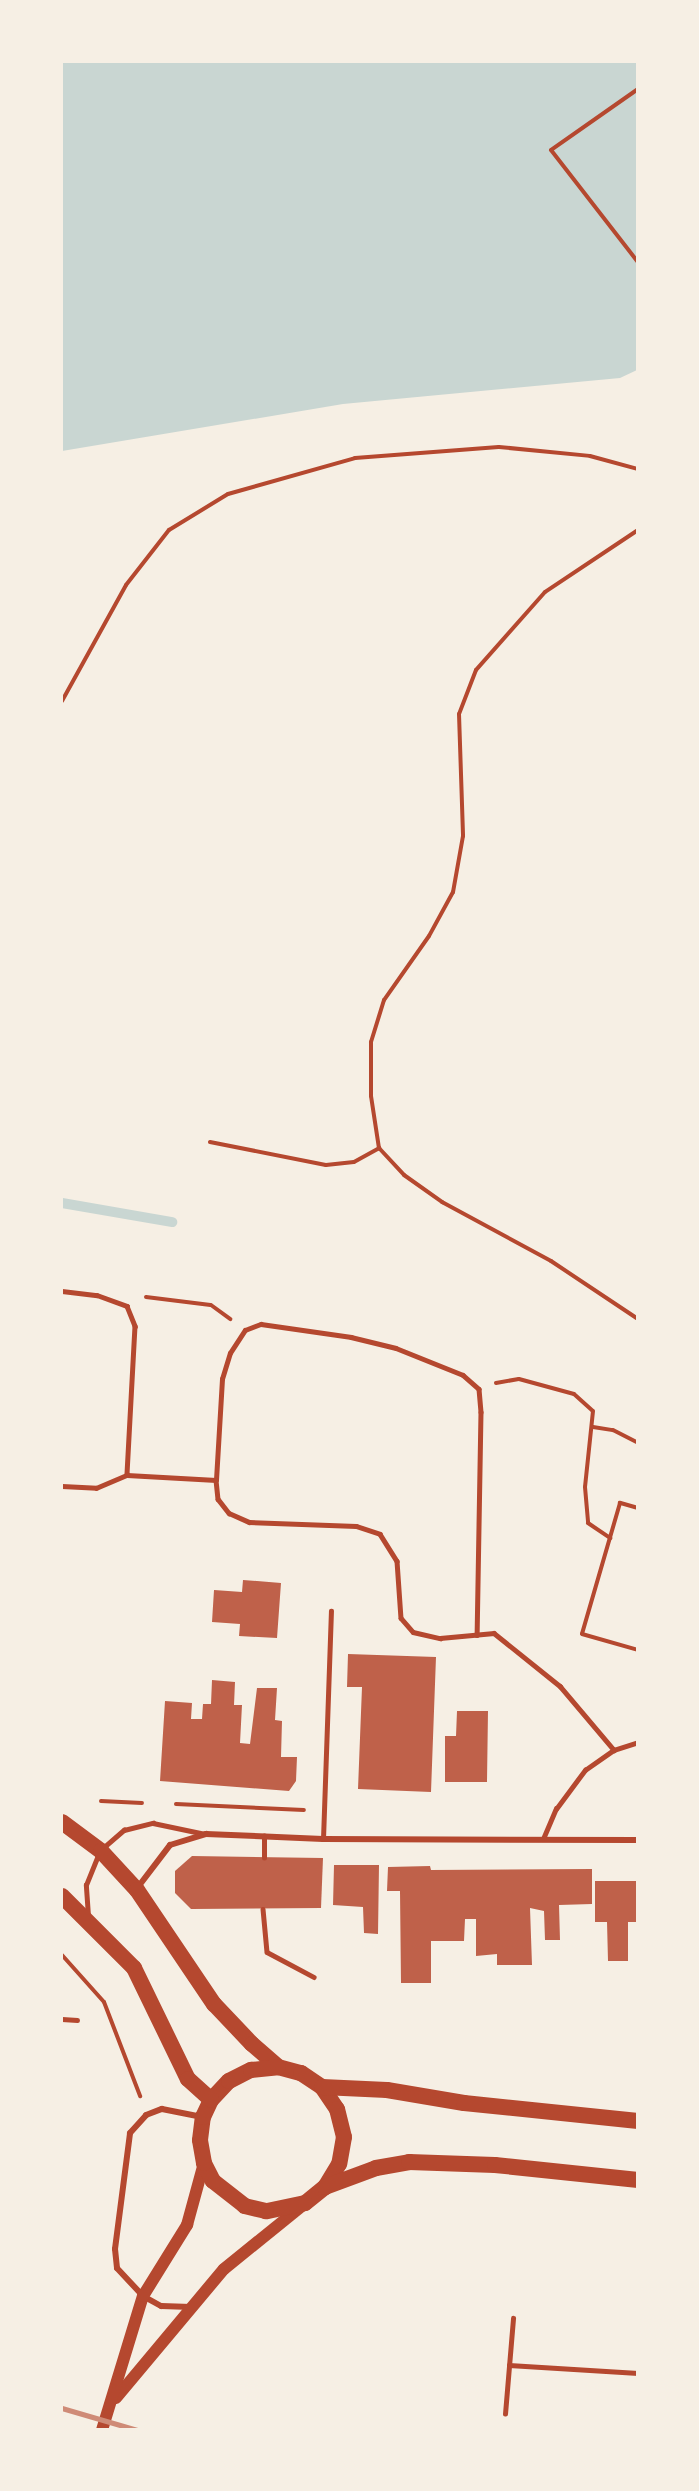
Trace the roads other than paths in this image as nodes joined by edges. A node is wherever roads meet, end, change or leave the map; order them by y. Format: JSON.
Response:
{"nodes":[{"id":1,"x":62,"y":1291,"type":"edge"},
{"id":2,"x":127,"y":1475,"type":"junction"},
{"id":3,"x":216,"y":1480,"type":"junction"},
{"id":4,"x":62,"y":1486,"type":"edge"},
{"id":5,"x":331,"y":1611,"type":"dead end"},
{"id":6,"x":477,"y":1635,"type":"junction"},
{"id":7,"x":638,"y":1742,"type":"edge"},
{"id":8,"x":614,"y":1750,"type":"junction"},
{"id":9,"x":62,"y":1822,"type":"edge"},
{"id":10,"x":206,"y":1834,"type":"junction"},
{"id":11,"x":264,"y":1836,"type":"junction"},
{"id":12,"x":323,"y":1839,"type":"junction"},
{"id":13,"x":543,"y":1839,"type":"junction"},
{"id":14,"x":638,"y":1840,"type":"edge"},
{"id":15,"x":100,"y":1851,"type":"junction"},
{"id":16,"x":264,"y":1858,"type":"dead end"},
{"id":17,"x":136,"y":1890,"type":"junction"},
{"id":18,"x":62,"y":1896,"type":"edge"},
{"id":19,"x":263,"y":1910,"type":"dead end"},
{"id":20,"x":89,"y":1922,"type":"junction"},
{"id":21,"x":314,"y":1977,"type":"dead end"},
{"id":22,"x":62,"y":2019,"type":"edge"},
{"id":23,"x":77,"y":2020,"type":"dead end"},
{"id":24,"x":278,"y":2067,"type":"junction"},
{"id":25,"x":322,"y":2087,"type":"junction"},
{"id":26,"x":211,"y":2100,"type":"junction"},
{"id":27,"x":203,"y":2117,"type":"junction"},
{"id":28,"x":638,"y":2121,"type":"edge"},
{"id":29,"x":204,"y":2163,"type":"junction"},
{"id":30,"x":638,"y":2180,"type":"edge"},
{"id":31,"x":325,"y":2187,"type":"junction"},
{"id":32,"x":305,"y":2203,"type":"junction"},
{"id":33,"x":142,"y":2296,"type":"junction"},
{"id":34,"x":199,"y":2302,"type":"junction"},
{"id":35,"x":513,"y":2318,"type":"dead end"},
{"id":36,"x":509,"y":2365,"type":"junction"},
{"id":37,"x":638,"y":2373,"type":"edge"},
{"id":38,"x":113,"y":2401,"type":"junction"},
{"id":39,"x":505,"y":2414,"type":"dead end"},
{"id":40,"x":102,"y":2430,"type":"edge"}],
"edges":[{"from":1,"to":2,"type":"lane"},
{"from":2,"to":3,"type":"lane"},
{"from":2,"to":4,"type":"lane"},
{"from":3,"to":6,"type":"lane"},
{"from":3,"to":6,"type":"lane"},
{"from":5,"to":12,"type":"lane"},
{"from":6,"to":8,"type":"lane"},
{"from":7,"to":8,"type":"lane"},
{"from":8,"to":13,"type":"lane"},
{"from":9,"to":15,"type":"highway"},
{"from":10,"to":11,"type":"street"},
{"from":10,"to":15,"type":"lane"},
{"from":10,"to":17,"type":"street"},
{"from":11,"to":12,"type":"street"},
{"from":11,"to":16,"type":"lane"},
{"from":12,"to":13,"type":"street"},
{"from":13,"to":14,"type":"street"},
{"from":15,"to":17,"type":"highway"},
{"from":15,"to":20,"type":"lane"},
{"from":17,"to":24,"type":"highway"},
{"from":18,"to":20,"type":"highway"},
{"from":19,"to":21,"type":"lane"},
{"from":20,"to":26,"type":"highway"},
{"from":22,"to":23,"type":"lane"},
{"from":24,"to":25,"type":"highway"},
{"from":24,"to":26,"type":"highway"},
{"from":25,"to":28,"type":"highway"},
{"from":25,"to":31,"type":"highway"},
{"from":26,"to":27,"type":"highway"},
{"from":27,"to":29,"type":"highway"},
{"from":27,"to":33,"type":"street"},
{"from":29,"to":32,"type":"highway"},
{"from":29,"to":33,"type":"main road"},
{"from":30,"to":31,"type":"highway"},
{"from":31,"to":32,"type":"highway"},
{"from":32,"to":34,"type":"main road"},
{"from":33,"to":34,"type":"street"},
{"from":33,"to":38,"type":"main road"},
{"from":34,"to":38,"type":"main road"},
{"from":35,"to":36,"type":"lane"},
{"from":36,"to":37,"type":"lane"},
{"from":36,"to":39,"type":"lane"},
{"from":38,"to":40,"type":"main road"}]}
